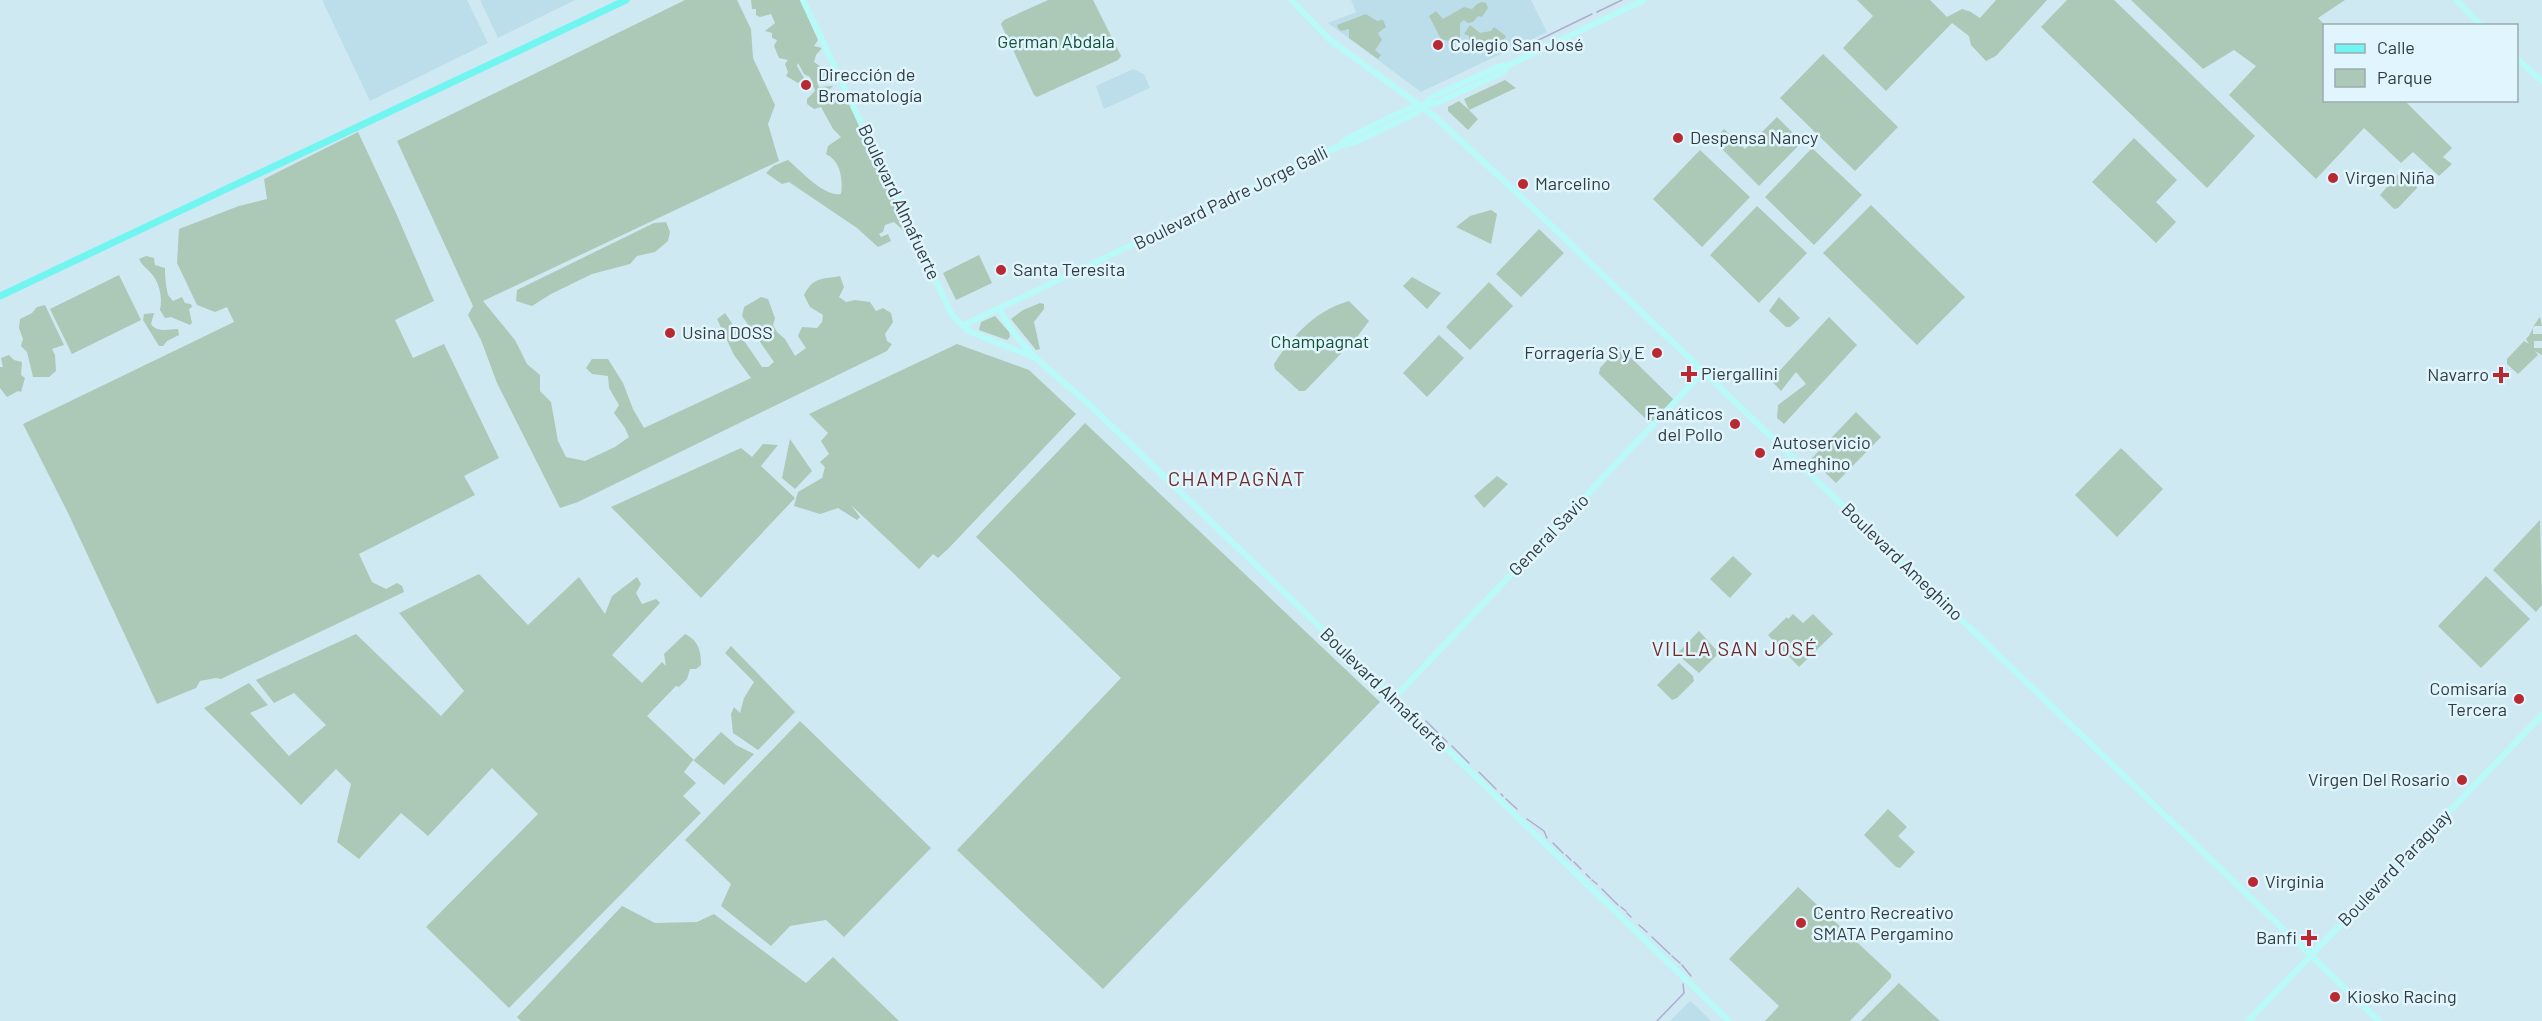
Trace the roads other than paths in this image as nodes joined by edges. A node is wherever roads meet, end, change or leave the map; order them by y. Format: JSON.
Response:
{"nodes":[{"id":1,"x":626,"y":0,"type":"edge"},
{"id":2,"x":802,"y":0,"type":"edge"},
{"id":3,"x":1291,"y":0,"type":"edge"},
{"id":4,"x":1644,"y":0,"type":"edge"},
{"id":5,"x":2456,"y":0,"type":"edge"},
{"id":6,"x":2480,"y":24,"type":"edge"},
{"id":7,"x":2518,"y":59,"type":"edge"},
{"id":8,"x":2542,"y":81,"type":"edge"},
{"id":9,"x":1422,"y":106,"type":"junction"},
{"id":10,"x":0,"y":296,"type":"edge"},
{"id":11,"x":1000,"y":309,"type":"junction"},
{"id":12,"x":962,"y":326,"type":"junction"},
{"id":13,"x":1039,"y":360,"type":"junction"},
{"id":14,"x":1704,"y":371,"type":"junction"},
{"id":15,"x":1393,"y":699,"type":"junction"},
{"id":16,"x":2542,"y":715,"type":"edge"},
{"id":17,"x":2311,"y":956,"type":"junction"},
{"id":18,"x":1729,"y":1021,"type":"edge"},
{"id":19,"x":2248,"y":1021,"type":"edge"},
{"id":20,"x":2379,"y":1021,"type":"edge"}],
"edges":[{"from":1,"to":10,"type":"main road"},
{"from":2,"to":12,"type":"main road","name":"Boulevard Almafuerte"},
{"from":3,"to":9,"type":"main road","name":"Boulevard Ameghino"},
{"from":4,"to":9,"type":"main road","name":"Boulevard Padre Jorge Galli"},
{"from":5,"to":6,"type":"main road"},
{"from":7,"to":8,"type":"main road"},
{"from":9,"to":11,"type":"main road","name":"Boulevard Padre Jorge Galli"},
{"from":9,"to":14,"type":"main road","name":"Boulevard Ameghino"},
{"from":11,"to":12,"type":"main road","name":"Boulevard Padre Jorge Galli"},
{"from":11,"to":13,"type":"main road","name":"Boulevard Almafuerte"},
{"from":12,"to":13,"type":"main road","name":"Boulevard Almafuerte"},
{"from":13,"to":15,"type":"main road","name":"Boulevard Almafuerte"},
{"from":14,"to":15,"type":"main road","name":"General Savio"},
{"from":14,"to":17,"type":"main road","name":"Boulevard Ameghino"},
{"from":15,"to":18,"type":"main road","name":"Boulevard Almafuerte"},
{"from":16,"to":17,"type":"main road","name":"Boulevard Paraguay"},
{"from":17,"to":19,"type":"main road","name":"Boulevard Paraguay"},
{"from":17,"to":20,"type":"main road","name":"Boulevard Ameghino"}]}
